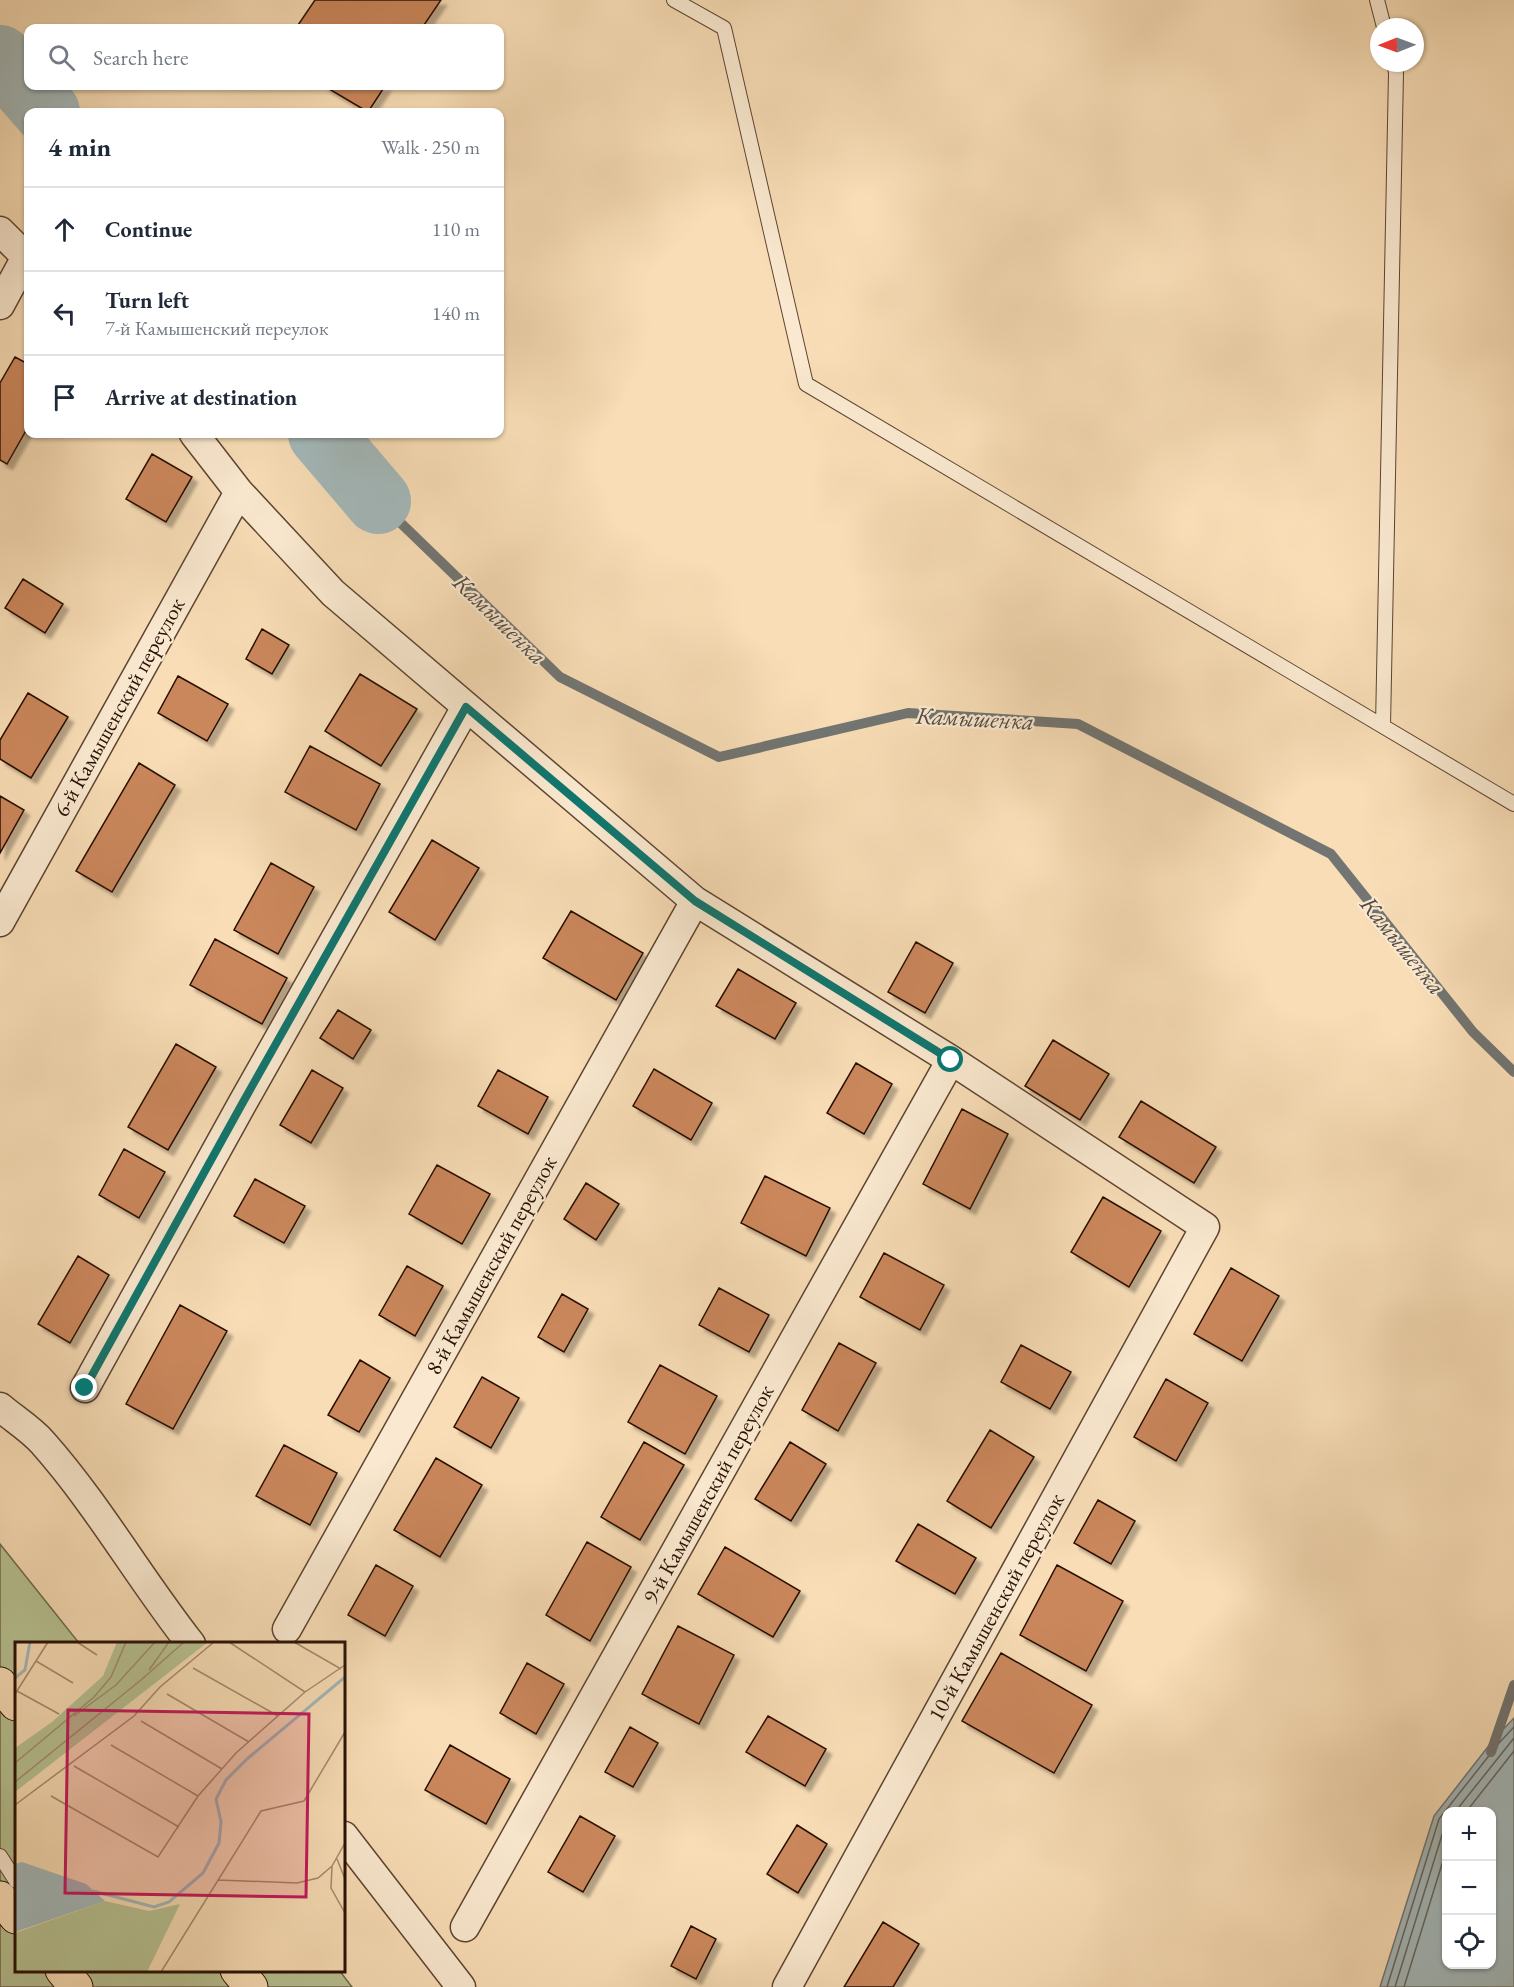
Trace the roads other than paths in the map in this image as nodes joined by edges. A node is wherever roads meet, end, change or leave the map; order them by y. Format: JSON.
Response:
{"nodes":[{"id":1,"x":674,"y":0,"type":"edge"},
{"id":2,"x":1377,"y":0,"type":"edge"},
{"id":3,"x":1382,"y":18,"type":"edge"},
{"id":4,"x":1395,"y":72,"type":"edge"},
{"id":5,"x":0,"y":231,"type":"edge"},
{"id":6,"x":24,"y":255,"type":"edge"},
{"id":7,"x":24,"y":263,"type":"edge"},
{"id":8,"x":0,"y":305,"type":"edge"},
{"id":9,"x":197,"y":438,"type":"edge"},
{"id":10,"x":239,"y":492,"type":"junction"},
{"id":11,"x":466,"y":707,"type":"junction"},
{"id":12,"x":1383,"y":726,"type":"junction"},
{"id":13,"x":1514,"y":804,"type":"edge"},
{"id":14,"x":695,"y":901,"type":"junction"},
{"id":15,"x":0,"y":922,"type":"edge"},
{"id":16,"x":951,"y":1060,"type":"junction"},
{"id":17,"x":85,"y":1388,"type":"dead end"},
{"id":18,"x":0,"y":1407,"type":"edge"},
{"id":19,"x":287,"y":1629,"type":"dead end"},
{"id":20,"x":189,"y":1642,"type":"edge"},
{"id":21,"x":0,"y":1684,"type":"edge"},
{"id":22,"x":15,"y":1703,"type":"edge"},
{"id":23,"x":345,"y":1837,"type":"edge"},
{"id":24,"x":0,"y":1856,"type":"edge"},
{"id":25,"x":15,"y":1879,"type":"edge"},
{"id":26,"x":0,"y":1898,"type":"edge"},
{"id":27,"x":15,"y":1916,"type":"edge"},
{"id":28,"x":465,"y":1927,"type":"dead end"},
{"id":29,"x":63,"y":1972,"type":"edge"},
{"id":30,"x":77,"y":1972,"type":"edge"},
{"id":31,"x":238,"y":1972,"type":"edge"},
{"id":32,"x":76,"y":1987,"type":"edge"},
{"id":33,"x":87,"y":1987,"type":"edge"},
{"id":34,"x":251,"y":1987,"type":"edge"},
{"id":35,"x":461,"y":1987,"type":"edge"},
{"id":36,"x":787,"y":1987,"type":"edge"}],
"edges":[{"from":1,"to":12,"type":"lane"},
{"from":2,"to":3,"type":"lane"},
{"from":4,"to":12,"type":"lane"},
{"from":5,"to":6,"type":"street"},
{"from":7,"to":8,"type":"street"},
{"from":9,"to":10,"type":"street"},
{"from":10,"to":11,"type":"street"},
{"from":10,"to":15,"type":"street","name":"6-й Камышенский переулок"},
{"from":11,"to":14,"type":"street"},
{"from":11,"to":17,"type":"street"},
{"from":12,"to":13,"type":"lane"},
{"from":14,"to":16,"type":"street"},
{"from":14,"to":19,"type":"street","name":"8-й Камышенский переулок"},
{"from":16,"to":28,"type":"street","name":"9-й Камышенский переулок"},
{"from":16,"to":36,"type":"street","name":"10-й Камышенский переулок"},
{"from":18,"to":20,"type":"street"},
{"from":21,"to":22,"type":"main road"},
{"from":23,"to":35,"type":"street"},
{"from":24,"to":25,"type":"lane"},
{"from":26,"to":27,"type":"main road"},
{"from":29,"to":32,"type":"main road"},
{"from":30,"to":33,"type":"lane"},
{"from":31,"to":34,"type":"main road"}]}
